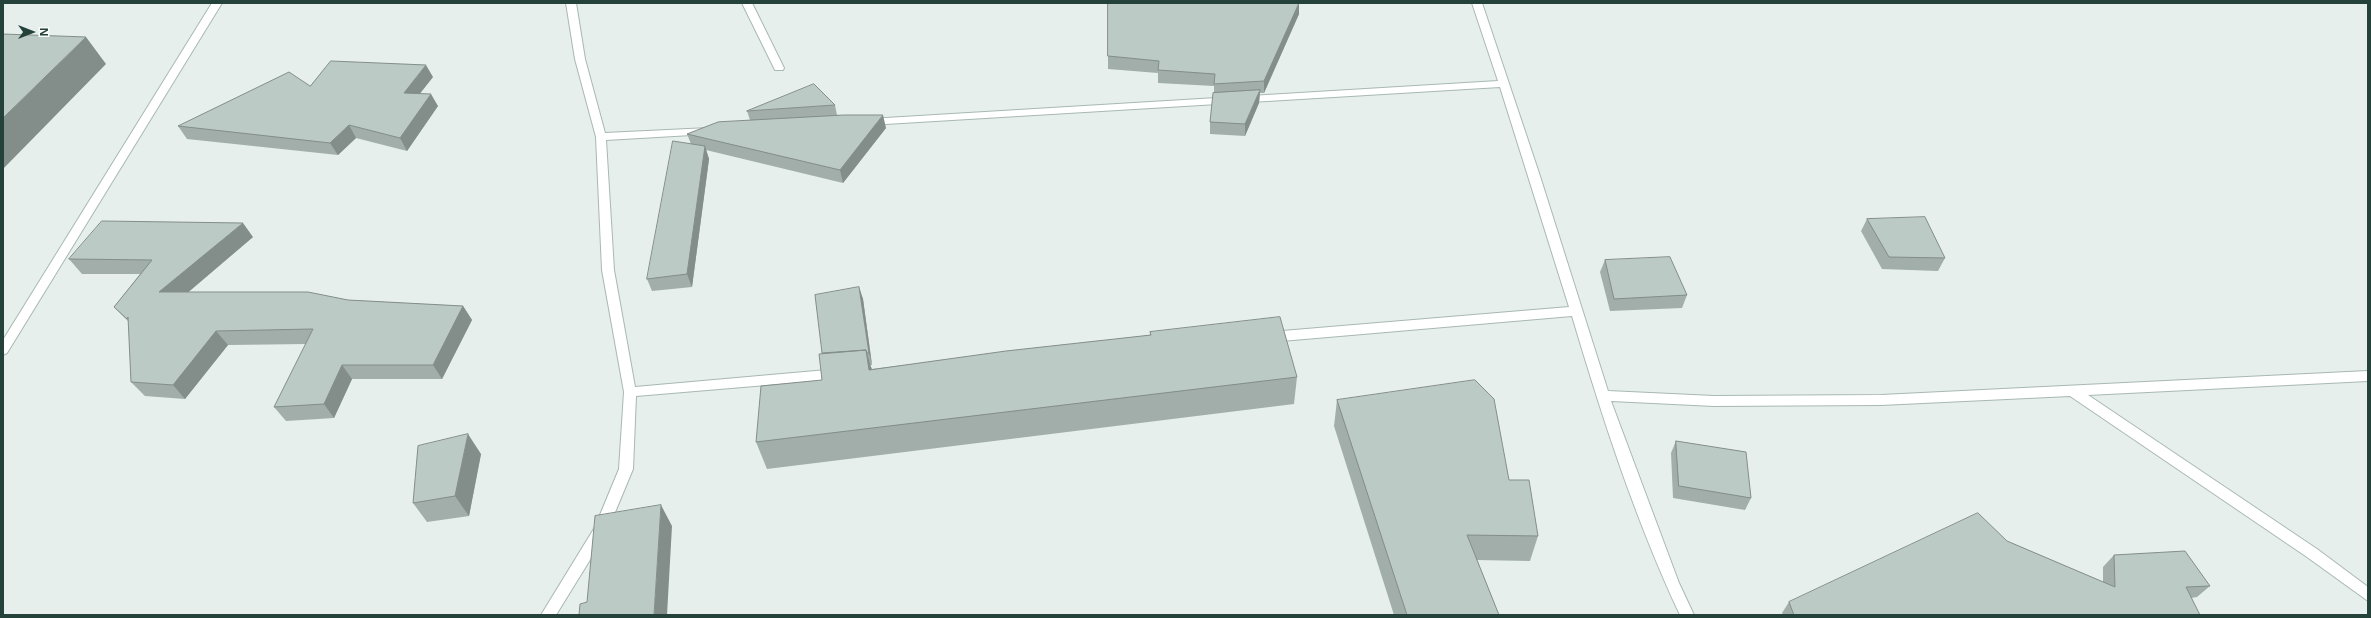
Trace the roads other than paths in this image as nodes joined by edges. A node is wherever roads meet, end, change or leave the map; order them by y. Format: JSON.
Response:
{"nodes":[{"id":1,"x":217,"y":3,"type":"edge"},
{"id":2,"x":571,"y":3,"type":"edge"},
{"id":3,"x":747,"y":3,"type":"edge"},
{"id":4,"x":1477,"y":3,"type":"edge"},
{"id":5,"x":779,"y":68,"type":"dead end"},
{"id":6,"x":1503,"y":84,"type":"junction"},
{"id":7,"x":862,"y":122,"type":"edge"},
{"id":8,"x":719,"y":130,"type":"edge"},
{"id":9,"x":600,"y":138,"type":"junction"},
{"id":10,"x":1578,"y":311,"type":"junction"},
{"id":11,"x":1259,"y":338,"type":"edge"},
{"id":12,"x":3,"y":350,"type":"edge"},
{"id":13,"x":853,"y":373,"type":"edge"},
{"id":14,"x":2368,"y":376,"type":"edge"},
{"id":15,"x":2071,"y":390,"type":"junction"},
{"id":16,"x":630,"y":392,"type":"junction"},
{"id":17,"x":1604,"y":396,"type":"junction"},
{"id":18,"x":2368,"y":595,"type":"edge"},
{"id":19,"x":548,"y":615,"type":"edge"},
{"id":20,"x":1687,"y":615,"type":"edge"}],
"edges":[{"from":1,"to":12,"type":"street"},
{"from":2,"to":9,"type":"street"},
{"from":3,"to":5,"type":"street"},
{"from":4,"to":6,"type":"street"},
{"from":6,"to":7,"type":"street"},
{"from":6,"to":10,"type":"street"},
{"from":8,"to":9,"type":"street"},
{"from":9,"to":16,"type":"street"},
{"from":10,"to":11,"type":"street"},
{"from":10,"to":17,"type":"street"},
{"from":13,"to":16,"type":"street"},
{"from":14,"to":15,"type":"street"},
{"from":15,"to":17,"type":"street"},
{"from":15,"to":18,"type":"street"},
{"from":16,"to":19,"type":"street"},
{"from":17,"to":20,"type":"street"}]}
